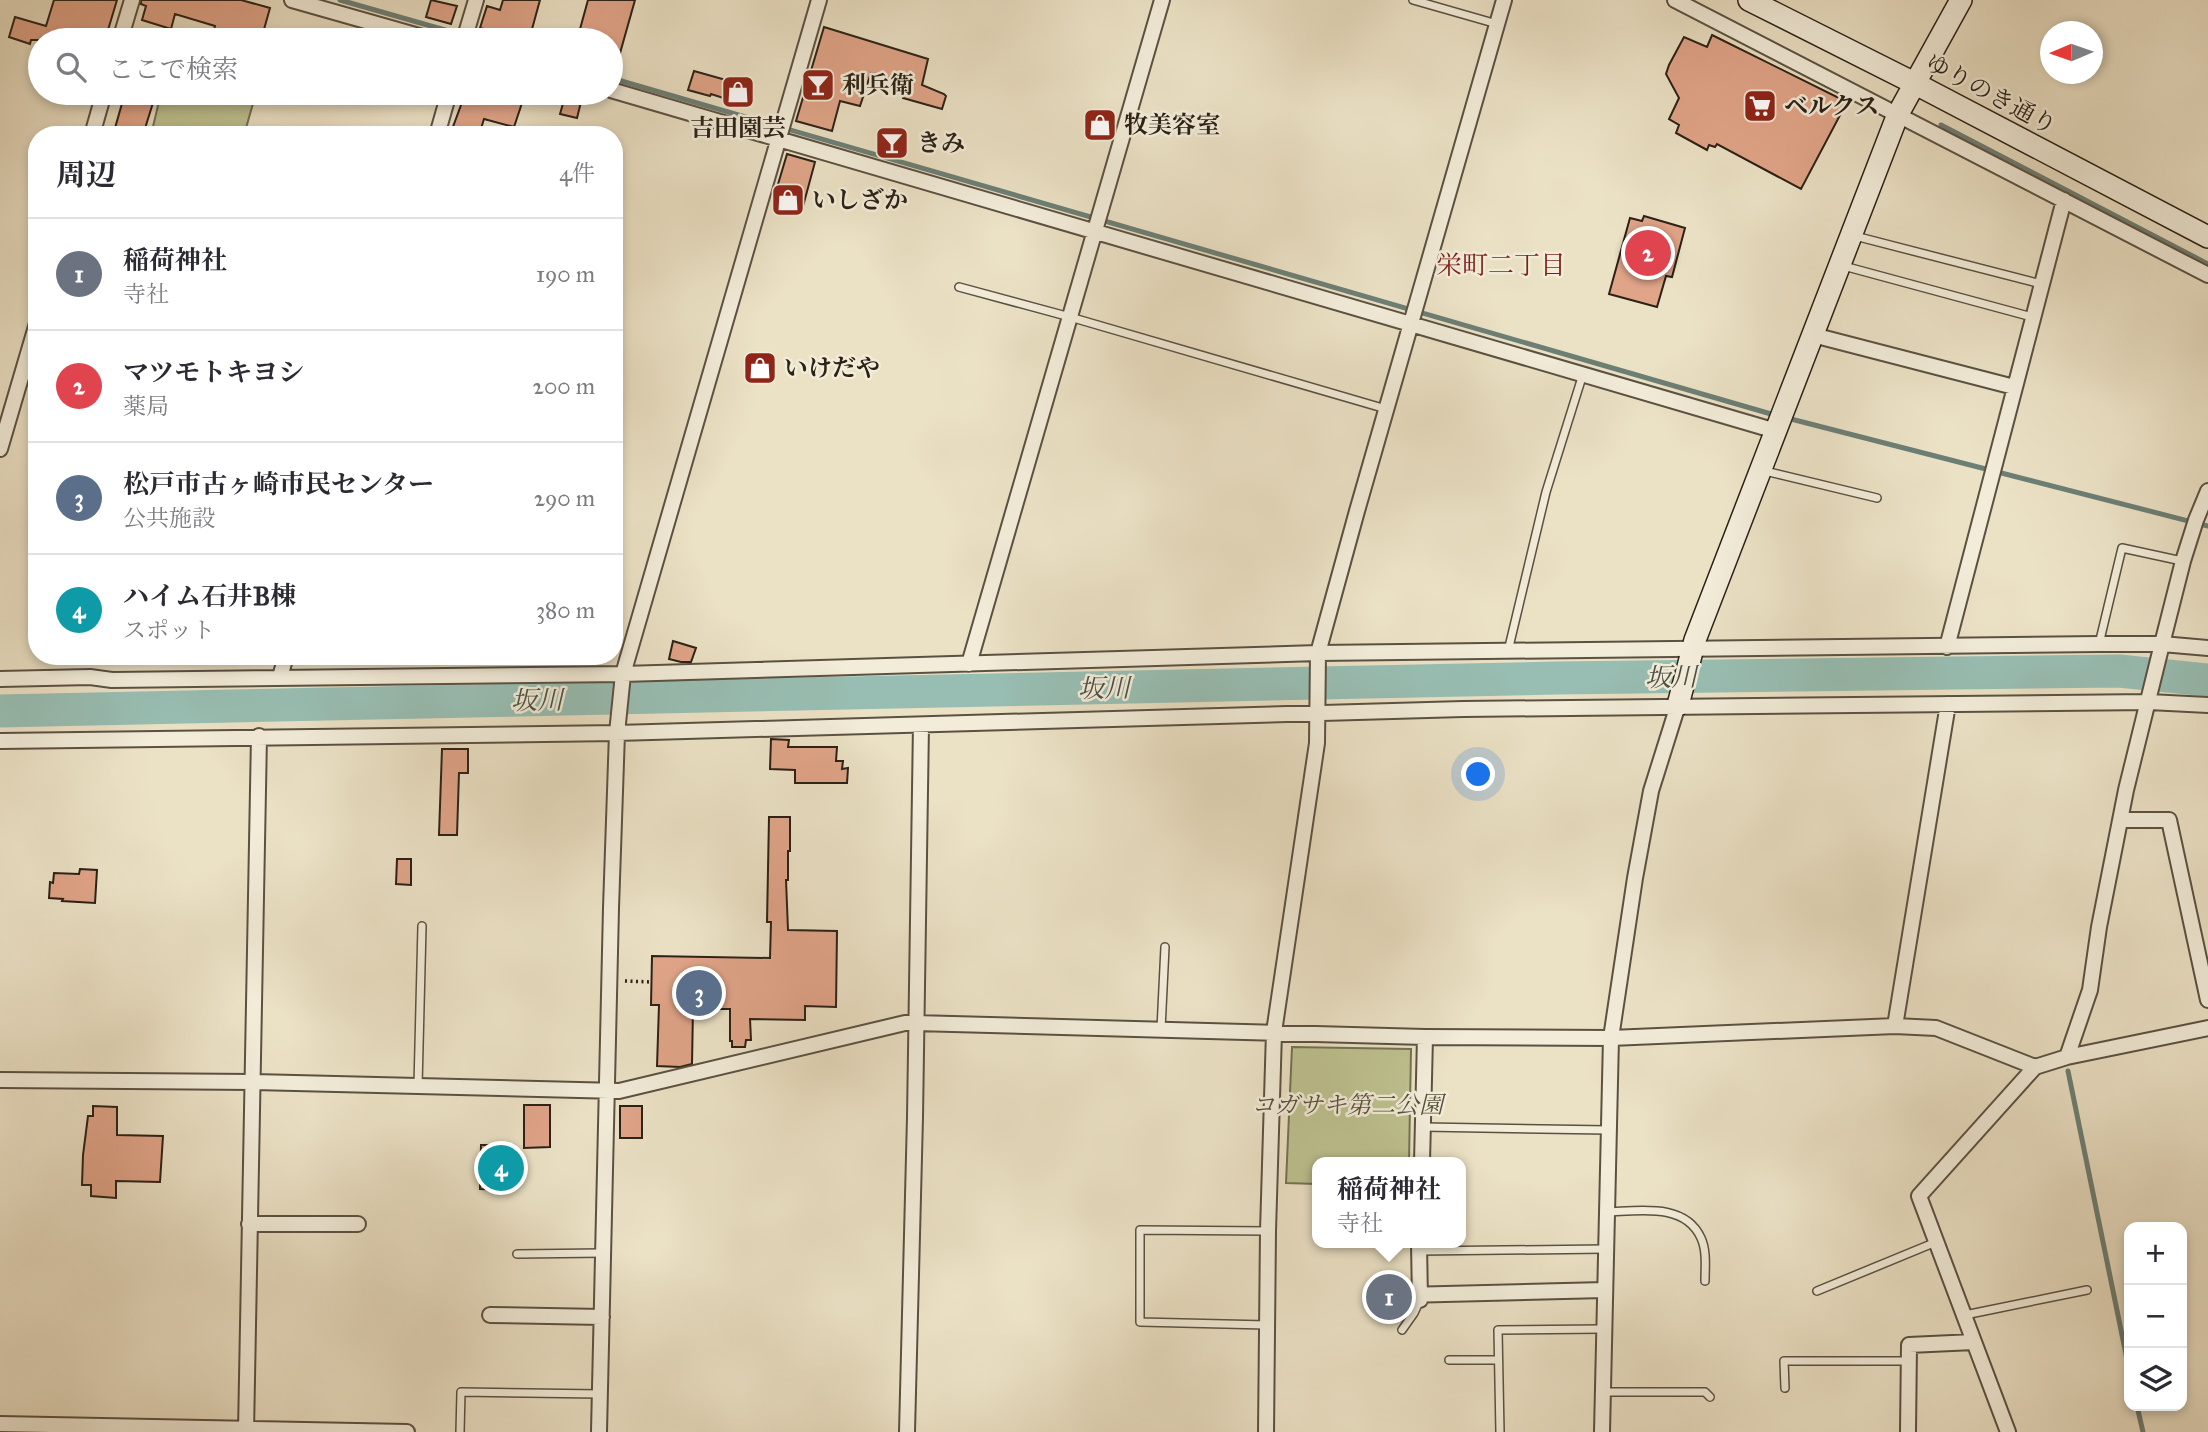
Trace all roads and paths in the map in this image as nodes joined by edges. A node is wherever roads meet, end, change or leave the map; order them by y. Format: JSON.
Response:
{"nodes":[{"id":1,"x":132,"y":0,"type":"edge"},
{"id":2,"x":292,"y":0,"type":"edge"},
{"id":3,"x":476,"y":0,"type":"edge"},
{"id":4,"x":819,"y":0,"type":"edge"},
{"id":5,"x":1162,"y":0,"type":"edge"},
{"id":6,"x":1413,"y":0,"type":"edge"},
{"id":7,"x":1504,"y":0,"type":"edge"},
{"id":8,"x":1675,"y":0,"type":"edge"},
{"id":9,"x":1749,"y":0,"type":"edge"},
{"id":10,"x":1961,"y":0,"type":"edge"},
{"id":11,"x":1497,"y":24,"type":"junction"},
{"id":12,"x":124,"y":28,"type":"edge"},
{"id":13,"x":391,"y":28,"type":"edge"},
{"id":14,"x":467,"y":28,"type":"edge"},
{"id":15,"x":1914,"y":83,"type":"junction"},
{"id":16,"x":623,"y":93,"type":"edge"},
{"id":17,"x":101,"y":105,"type":"edge"},
{"id":18,"x":446,"y":105,"type":"edge"},
{"id":19,"x":1898,"y":114,"type":"junction"},
{"id":20,"x":95,"y":126,"type":"edge"},
{"id":21,"x":441,"y":126,"type":"edge"},
{"id":22,"x":781,"y":132,"type":"junction"},
{"id":23,"x":2064,"y":200,"type":"junction"},
{"id":24,"x":1097,"y":224,"type":"junction"},
{"id":25,"x":2207,"y":234,"type":"edge"},
{"id":26,"x":1851,"y":235,"type":"junction"},
{"id":27,"x":1840,"y":265,"type":"junction"},
{"id":28,"x":2208,"y":275,"type":"edge"},
{"id":29,"x":2041,"y":284,"type":"junction"},
{"id":30,"x":959,"y":287,"type":"dead end"},
{"id":31,"x":1413,"y":316,"type":"junction"},
{"id":32,"x":1070,"y":317,"type":"junction"},
{"id":33,"x":2032,"y":317,"type":"junction"},
{"id":34,"x":1814,"y":335,"type":"junction"},
{"id":35,"x":28,"y":354,"type":"edge"},
{"id":36,"x":1583,"y":374,"type":"junction"},
{"id":37,"x":2014,"y":387,"type":"junction"},
{"id":38,"x":1386,"y":409,"type":"junction"},
{"id":39,"x":1780,"y":421,"type":"junction"},
{"id":40,"x":0,"y":449,"type":"edge"},
{"id":41,"x":1760,"y":470,"type":"junction"},
{"id":42,"x":2208,"y":491,"type":"edge"},
{"id":43,"x":1877,"y":498,"type":"dead end"},
{"id":44,"x":2183,"y":561,"type":"junction"},
{"id":45,"x":2099,"y":644,"type":"junction"},
{"id":46,"x":1947,"y":647,"type":"junction"},
{"id":47,"x":2161,"y":648,"type":"junction"},
{"id":48,"x":2208,"y":648,"type":"edge"},
{"id":49,"x":1508,"y":652,"type":"junction"},
{"id":50,"x":1318,"y":653,"type":"junction"},
{"id":51,"x":1693,"y":653,"type":"junction"},
{"id":52,"x":969,"y":664,"type":"junction"},
{"id":53,"x":283,"y":665,"type":"edge"},
{"id":54,"x":279,"y":677,"type":"junction"},
{"id":55,"x":623,"y":677,"type":"junction"},
{"id":56,"x":0,"y":679,"type":"edge"},
{"id":57,"x":2150,"y":698,"type":"junction"},
{"id":58,"x":1679,"y":702,"type":"junction"},
{"id":59,"x":1948,"y":704,"type":"junction"},
{"id":60,"x":2208,"y":705,"type":"edge"},
{"id":61,"x":1318,"y":713,"type":"junction"},
{"id":62,"x":921,"y":725,"type":"junction"},
{"id":63,"x":618,"y":728,"type":"junction"},
{"id":64,"x":259,"y":736,"type":"junction"},
{"id":65,"x":0,"y":741,"type":"edge"},
{"id":66,"x":2120,"y":820,"type":"junction"},
{"id":67,"x":422,"y":926,"type":"dead end"},
{"id":68,"x":1165,"y":947,"type":"dead end"},
{"id":69,"x":609,"y":980,"type":"junction"},
{"id":70,"x":652,"y":982,"type":"dead end"},
{"id":71,"x":2208,"y":1000,"type":"edge"},
{"id":72,"x":915,"y":1023,"type":"junction"},
{"id":73,"x":1895,"y":1026,"type":"junction"},
{"id":74,"x":2208,"y":1028,"type":"edge"},
{"id":75,"x":1161,"y":1029,"type":"junction"},
{"id":76,"x":1274,"y":1032,"type":"junction"},
{"id":77,"x":1425,"y":1037,"type":"junction"},
{"id":78,"x":1611,"y":1038,"type":"junction"},
{"id":79,"x":2067,"y":1057,"type":"junction"},
{"id":80,"x":2035,"y":1067,"type":"junction"},
{"id":81,"x":0,"y":1080,"type":"edge"},
{"id":82,"x":253,"y":1082,"type":"junction"},
{"id":83,"x":418,"y":1086,"type":"junction"},
{"id":84,"x":607,"y":1092,"type":"junction"},
{"id":85,"x":1422,"y":1127,"type":"junction"},
{"id":86,"x":1608,"y":1130,"type":"junction"},
{"id":87,"x":1422,"y":1157,"type":"edge"},
{"id":88,"x":1607,"y":1212,"type":"junction"},
{"id":89,"x":249,"y":1224,"type":"junction"},
{"id":90,"x":358,"y":1224,"type":"dead end"},
{"id":91,"x":1268,"y":1231,"type":"junction"},
{"id":92,"x":1936,"y":1242,"type":"junction"},
{"id":93,"x":1419,"y":1248,"type":"edge"},
{"id":94,"x":1466,"y":1248,"type":"edge"},
{"id":95,"x":1606,"y":1249,"type":"junction"},
{"id":96,"x":603,"y":1253,"type":"junction"},
{"id":97,"x":517,"y":1254,"type":"dead end"},
{"id":98,"x":1705,"y":1281,"type":"dead end"},
{"id":99,"x":1605,"y":1290,"type":"junction"},
{"id":100,"x":2087,"y":1290,"type":"dead end"},
{"id":101,"x":1817,"y":1291,"type":"dead end"},
{"id":102,"x":1415,"y":1296,"type":"junction"},
{"id":103,"x":490,"y":1315,"type":"dead end"},
{"id":104,"x":1964,"y":1315,"type":"junction"},
{"id":105,"x":602,"y":1317,"type":"junction"},
{"id":106,"x":1267,"y":1325,"type":"junction"},
{"id":107,"x":1605,"y":1329,"type":"junction"},
{"id":108,"x":1402,"y":1330,"type":"dead end"},
{"id":109,"x":1974,"y":1342,"type":"junction"},
{"id":110,"x":1448,"y":1360,"type":"dead end"},
{"id":111,"x":1498,"y":1360,"type":"junction"},
{"id":112,"x":1909,"y":1361,"type":"junction"},
{"id":113,"x":1785,"y":1388,"type":"dead end"},
{"id":114,"x":1603,"y":1392,"type":"junction"},
{"id":115,"x":600,"y":1394,"type":"junction"},
{"id":116,"x":1710,"y":1397,"type":"dead end"},
{"id":117,"x":0,"y":1424,"type":"edge"},
{"id":118,"x":246,"y":1431,"type":"edge"},
{"id":119,"x":407,"y":1432,"type":"edge"},
{"id":120,"x":460,"y":1432,"type":"edge"},
{"id":121,"x":599,"y":1432,"type":"edge"},
{"id":122,"x":907,"y":1432,"type":"edge"},
{"id":123,"x":1266,"y":1432,"type":"edge"},
{"id":124,"x":1500,"y":1432,"type":"edge"},
{"id":125,"x":1602,"y":1432,"type":"edge"},
{"id":126,"x":1908,"y":1432,"type":"edge"},
{"id":127,"x":2008,"y":1432,"type":"edge"}],
"edges":[{"from":1,"to":12,"type":"street"},
{"from":2,"to":13,"type":"street"},
{"from":3,"to":14,"type":"street"},
{"from":4,"to":22,"type":"street"},
{"from":5,"to":24,"type":"street"},
{"from":6,"to":11,"type":"lane"},
{"from":7,"to":11,"type":"street"},
{"from":8,"to":19,"type":"street"},
{"from":9,"to":15,"type":"street","name":"ゆりのき通り"},
{"from":10,"to":15,"type":"street"},
{"from":11,"to":31,"type":"street"},
{"from":15,"to":19,"type":"street"},
{"from":15,"to":25,"type":"street","name":"ゆりのき通り"},
{"from":16,"to":22,"type":"street"},
{"from":17,"to":20,"type":"street"},
{"from":18,"to":21,"type":"street"},
{"from":19,"to":23,"type":"street"},
{"from":19,"to":26,"type":"street"},
{"from":22,"to":24,"type":"street"},
{"from":22,"to":55,"type":"street"},
{"from":23,"to":28,"type":"street"},
{"from":23,"to":29,"type":"street"},
{"from":24,"to":31,"type":"street"},
{"from":24,"to":32,"type":"street"},
{"from":26,"to":27,"type":"street"},
{"from":26,"to":29,"type":"lane"},
{"from":27,"to":33,"type":"lane"},
{"from":27,"to":34,"type":"street"},
{"from":29,"to":33,"type":"street"},
{"from":30,"to":32,"type":"lane"},
{"from":31,"to":36,"type":"street"},
{"from":31,"to":38,"type":"street"},
{"from":32,"to":38,"type":"lane"},
{"from":32,"to":52,"type":"street"},
{"from":33,"to":37,"type":"street"},
{"from":34,"to":37,"type":"street"},
{"from":34,"to":39,"type":"street"},
{"from":35,"to":40,"type":"street"},
{"from":36,"to":39,"type":"street"},
{"from":36,"to":49,"type":"lane"},
{"from":37,"to":46,"type":"street"},
{"from":38,"to":50,"type":"street"},
{"from":39,"to":41,"type":"street"},
{"from":41,"to":43,"type":"lane"},
{"from":41,"to":51,"type":"street"},
{"from":42,"to":44,"type":"street"},
{"from":44,"to":45,"type":"lane"},
{"from":44,"to":47,"type":"street"},
{"from":45,"to":46,"type":"street"},
{"from":45,"to":47,"type":"street"},
{"from":46,"to":51,"type":"street"},
{"from":47,"to":48,"type":"street"},
{"from":47,"to":57,"type":"street"},
{"from":49,"to":50,"type":"street"},
{"from":49,"to":51,"type":"street"},
{"from":50,"to":52,"type":"street"},
{"from":50,"to":61,"type":"street"},
{"from":51,"to":58,"type":"street"},
{"from":52,"to":55,"type":"street"},
{"from":53,"to":54,"type":"street"},
{"from":54,"to":55,"type":"street"},
{"from":54,"to":56,"type":"street"},
{"from":55,"to":63,"type":"street"},
{"from":57,"to":59,"type":"street"},
{"from":57,"to":60,"type":"street"},
{"from":57,"to":66,"type":"street"},
{"from":58,"to":59,"type":"street"},
{"from":58,"to":61,"type":"street"},
{"from":58,"to":78,"type":"street"},
{"from":59,"to":73,"type":"street"},
{"from":61,"to":62,"type":"street"},
{"from":61,"to":76,"type":"street"},
{"from":62,"to":63,"type":"street"},
{"from":62,"to":72,"type":"street"},
{"from":63,"to":64,"type":"street"},
{"from":63,"to":69,"type":"street"},
{"from":64,"to":65,"type":"street"},
{"from":64,"to":82,"type":"street"},
{"from":66,"to":71,"type":"street"},
{"from":66,"to":79,"type":"street"},
{"from":67,"to":83,"type":"lane"},
{"from":68,"to":75,"type":"lane"},
{"from":69,"to":70,"type":"path"},
{"from":69,"to":84,"type":"street"},
{"from":72,"to":75,"type":"street"},
{"from":72,"to":84,"type":"street"},
{"from":72,"to":122,"type":"street"},
{"from":73,"to":78,"type":"street"},
{"from":73,"to":80,"type":"street"},
{"from":74,"to":79,"type":"street"},
{"from":75,"to":76,"type":"street"},
{"from":76,"to":77,"type":"street"},
{"from":76,"to":91,"type":"street"},
{"from":77,"to":78,"type":"street"},
{"from":77,"to":85,"type":"street"},
{"from":78,"to":86,"type":"street"},
{"from":79,"to":80,"type":"street"},
{"from":80,"to":92,"type":"street"},
{"from":81,"to":82,"type":"street"},
{"from":82,"to":83,"type":"street"},
{"from":82,"to":89,"type":"street"},
{"from":83,"to":84,"type":"street"},
{"from":84,"to":96,"type":"street"},
{"from":85,"to":86,"type":"lane"},
{"from":85,"to":87,"type":"street"},
{"from":86,"to":88,"type":"street"},
{"from":88,"to":95,"type":"street"},
{"from":88,"to":98,"type":"lane"},
{"from":89,"to":90,"type":"street"},
{"from":89,"to":118,"type":"street"},
{"from":91,"to":106,"type":"street"},
{"from":91,"to":106,"type":"lane"},
{"from":92,"to":101,"type":"lane"},
{"from":92,"to":104,"type":"street"},
{"from":93,"to":102,"type":"street"},
{"from":94,"to":95,"type":"lane"},
{"from":95,"to":99,"type":"street"},
{"from":96,"to":97,"type":"lane"},
{"from":96,"to":105,"type":"street"},
{"from":99,"to":102,"type":"street"},
{"from":99,"to":107,"type":"street"},
{"from":100,"to":104,"type":"lane"},
{"from":102,"to":108,"type":"lane"},
{"from":103,"to":105,"type":"street"},
{"from":104,"to":109,"type":"street"},
{"from":105,"to":115,"type":"street"},
{"from":106,"to":123,"type":"street"},
{"from":107,"to":111,"type":"lane"},
{"from":107,"to":114,"type":"street"},
{"from":109,"to":112,"type":"street"},
{"from":109,"to":127,"type":"street"},
{"from":110,"to":111,"type":"lane"},
{"from":111,"to":124,"type":"lane"},
{"from":112,"to":113,"type":"lane"},
{"from":112,"to":126,"type":"street"},
{"from":114,"to":116,"type":"lane"},
{"from":114,"to":125,"type":"street"},
{"from":115,"to":120,"type":"lane"},
{"from":115,"to":121,"type":"street"},
{"from":117,"to":118,"type":"street"},
{"from":118,"to":119,"type":"street"}]}
